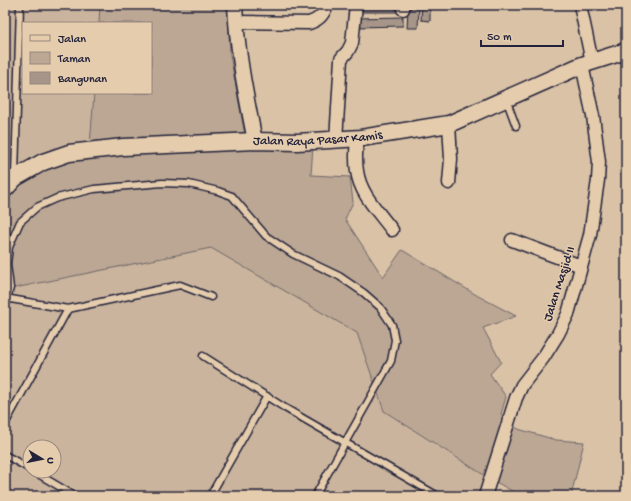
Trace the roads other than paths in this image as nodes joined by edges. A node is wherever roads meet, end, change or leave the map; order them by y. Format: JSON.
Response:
{"nodes":[{"id":1,"x":20,"y":5,"type":"edge"},
{"id":2,"x":235,"y":5,"type":"edge"},
{"id":3,"x":327,"y":5,"type":"edge"},
{"id":4,"x":356,"y":5,"type":"edge"},
{"id":5,"x":580,"y":5,"type":"edge"},
{"id":6,"x":236,"y":22,"type":"junction"},
{"id":7,"x":626,"y":51,"type":"edge"},
{"id":8,"x":587,"y":64,"type":"junction"},
{"id":9,"x":506,"y":99,"type":"junction"},
{"id":10,"x":449,"y":124,"type":"junction"},
{"id":11,"x":516,"y":126,"type":"dead end"},
{"id":12,"x":357,"y":139,"type":"junction"},
{"id":13,"x":336,"y":140,"type":"junction"},
{"id":14,"x":255,"y":141,"type":"junction"},
{"id":15,"x":449,"y":182,"type":"dead end"},
{"id":16,"x":10,"y":184,"type":"edge"},
{"id":17,"x":392,"y":230,"type":"dead end"},
{"id":18,"x":512,"y":240,"type":"dead end"},
{"id":19,"x":581,"y":266,"type":"junction"},
{"id":20,"x":211,"y":297,"type":"dead end"},
{"id":21,"x":6,"y":298,"type":"edge"},
{"id":22,"x":5,"y":306,"type":"edge"},
{"id":23,"x":68,"y":309,"type":"junction"},
{"id":24,"x":203,"y":356,"type":"dead end"},
{"id":25,"x":267,"y":396,"type":"junction"},
{"id":26,"x":5,"y":424,"type":"edge"},
{"id":27,"x":345,"y":442,"type":"junction"},
{"id":28,"x":5,"y":455,"type":"edge"},
{"id":29,"x":22,"y":465,"type":"edge"},
{"id":30,"x":46,"y":479,"type":"edge"},
{"id":31,"x":75,"y":496,"type":"edge"},
{"id":32,"x":210,"y":496,"type":"edge"},
{"id":33,"x":315,"y":496,"type":"edge"},
{"id":34,"x":438,"y":496,"type":"edge"},
{"id":35,"x":485,"y":496,"type":"edge"}],
"edges":[{"from":1,"to":16,"type":"lane"},
{"from":2,"to":6,"type":"street"},
{"from":3,"to":6,"type":"street"},
{"from":4,"to":13,"type":"street"},
{"from":5,"to":8,"type":"street","name":"Jalan Masjid II"},
{"from":6,"to":14,"type":"street"},
{"from":7,"to":8,"type":"main road","name":"Jalan Raya Pasar Kamis"},
{"from":8,"to":9,"type":"main road","name":"Jalan Raya Pasar Kamis"},
{"from":8,"to":19,"type":"street","name":"Jalan Masjid II"},
{"from":9,"to":10,"type":"main road","name":"Jalan Raya Pasar Kamis"},
{"from":9,"to":11,"type":"lane"},
{"from":10,"to":12,"type":"main road","name":"Jalan Raya Pasar Kamis"},
{"from":10,"to":15,"type":"street"},
{"from":12,"to":13,"type":"main road","name":"Jalan Raya Pasar Kamis"},
{"from":12,"to":17,"type":"street"},
{"from":13,"to":14,"type":"main road","name":"Jalan Raya Pasar Kamis"},
{"from":14,"to":16,"type":"main road","name":"Jalan Raya Pasar Kamis"},
{"from":18,"to":19,"type":"street"},
{"from":19,"to":35,"type":"street","name":"Jalan Masjid II"},
{"from":20,"to":23,"type":"lane"},
{"from":21,"to":22,"type":"lane"},
{"from":21,"to":23,"type":"lane"},
{"from":21,"to":27,"type":"lane"},
{"from":23,"to":26,"type":"lane"},
{"from":24,"to":25,"type":"lane"},
{"from":25,"to":27,"type":"lane"},
{"from":25,"to":32,"type":"lane"},
{"from":27,"to":33,"type":"lane"},
{"from":27,"to":34,"type":"lane"},
{"from":28,"to":29,"type":"lane"},
{"from":30,"to":31,"type":"lane"}]}
